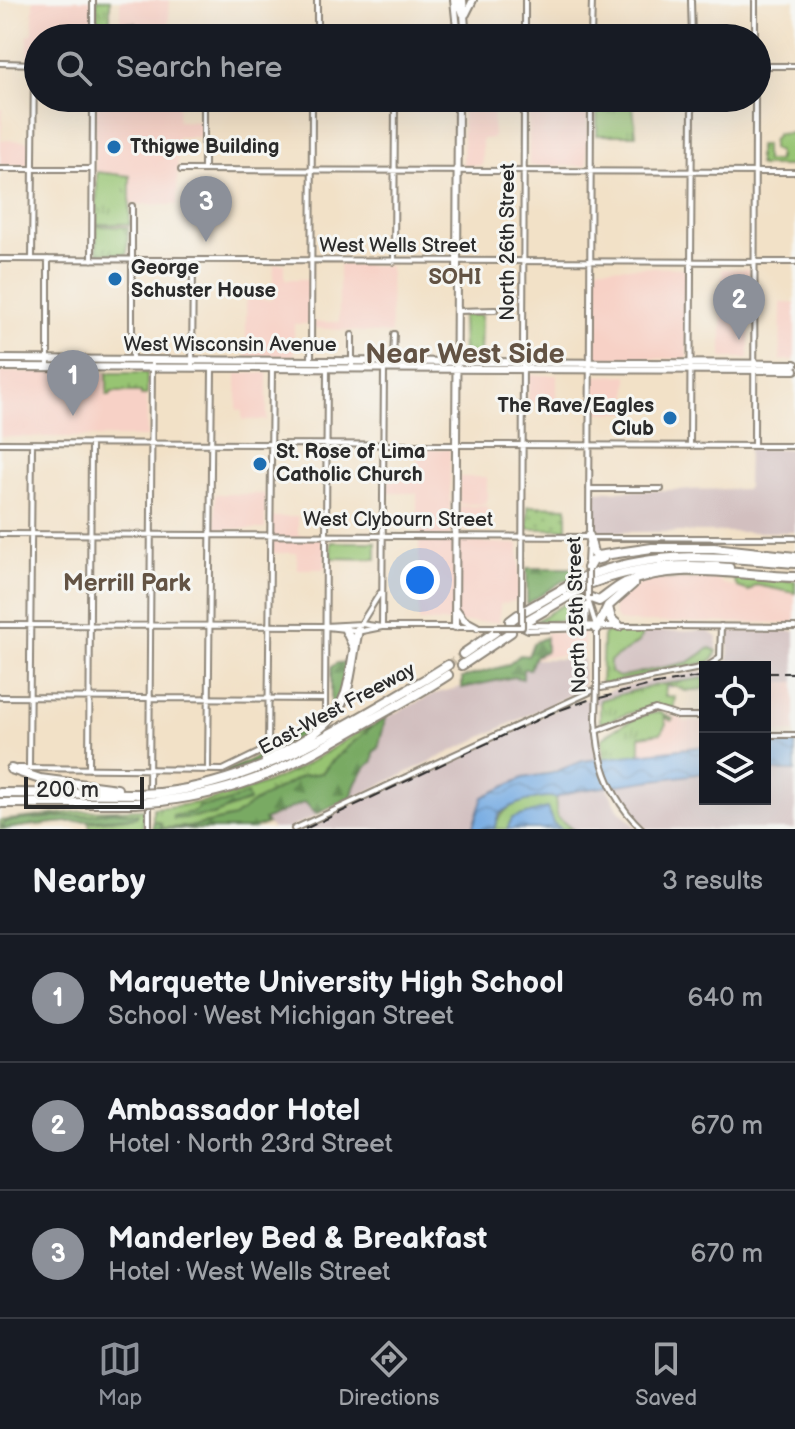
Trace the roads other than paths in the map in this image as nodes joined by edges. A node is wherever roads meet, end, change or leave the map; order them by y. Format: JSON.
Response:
{"nodes":[{"id":1,"x":93,"y":0,"type":"edge"},
{"id":2,"x":317,"y":0,"type":"edge"},
{"id":3,"x":473,"y":0,"type":"edge"},
{"id":4,"x":525,"y":0,"type":"edge"},
{"id":5,"x":592,"y":0,"type":"edge"},
{"id":6,"x":691,"y":0,"type":"edge"},
{"id":7,"x":755,"y":0,"type":"edge"},
{"id":8,"x":456,"y":1,"type":"edge"},
{"id":9,"x":465,"y":17,"type":"junction"},
{"id":10,"x":93,"y":24,"type":"edge"},
{"id":11,"x":317,"y":24,"type":"edge"},
{"id":12,"x":458,"y":24,"type":"edge"},
{"id":13,"x":463,"y":24,"type":"edge"},
{"id":14,"x":525,"y":24,"type":"edge"},
{"id":15,"x":591,"y":24,"type":"edge"},
{"id":16,"x":692,"y":24,"type":"edge"},
{"id":17,"x":755,"y":24,"type":"edge"},
{"id":18,"x":0,"y":63,"type":"edge"},
{"id":19,"x":24,"y":64,"type":"edge"},
{"id":20,"x":771,"y":66,"type":"edge"},
{"id":21,"x":795,"y":66,"type":"edge"},
{"id":22,"x":35,"y":112,"type":"edge"},
{"id":23,"x":93,"y":112,"type":"edge"},
{"id":24,"x":204,"y":112,"type":"edge"},
{"id":25,"x":312,"y":112,"type":"edge"},
{"id":26,"x":395,"y":112,"type":"edge"},
{"id":27,"x":458,"y":112,"type":"edge"},
{"id":28,"x":524,"y":112,"type":"edge"},
{"id":29,"x":591,"y":112,"type":"edge"},
{"id":30,"x":692,"y":112,"type":"edge"},
{"id":31,"x":755,"y":112,"type":"edge"},
{"id":32,"x":0,"y":169,"type":"edge"},
{"id":33,"x":33,"y":169,"type":"junction"},
{"id":34,"x":92,"y":169,"type":"junction"},
{"id":35,"x":181,"y":170,"type":"dead end"},
{"id":36,"x":204,"y":170,"type":"junction"},
{"id":37,"x":311,"y":171,"type":"junction"},
{"id":38,"x":395,"y":172,"type":"junction"},
{"id":39,"x":457,"y":172,"type":"junction"},
{"id":40,"x":524,"y":172,"type":"junction"},
{"id":41,"x":591,"y":172,"type":"junction"},
{"id":42,"x":691,"y":172,"type":"junction"},
{"id":43,"x":754,"y":172,"type":"junction"},
{"id":44,"x":795,"y":172,"type":"edge"},
{"id":45,"x":132,"y":206,"type":"dead end"},
{"id":46,"x":0,"y":259,"type":"edge"},
{"id":47,"x":32,"y":259,"type":"junction"},
{"id":48,"x":48,"y":259,"type":"junction"},
{"id":49,"x":92,"y":260,"type":"junction"},
{"id":50,"x":132,"y":260,"type":"junction"},
{"id":51,"x":193,"y":260,"type":"junction"},
{"id":52,"x":311,"y":261,"type":"junction"},
{"id":53,"x":394,"y":262,"type":"junction"},
{"id":54,"x":690,"y":262,"type":"junction"},
{"id":55,"x":754,"y":262,"type":"junction"},
{"id":56,"x":795,"y":262,"type":"edge"},
{"id":57,"x":457,"y":263,"type":"junction"},
{"id":58,"x":524,"y":263,"type":"junction"},
{"id":59,"x":591,"y":263,"type":"junction"},
{"id":60,"x":495,"y":310,"type":"dead end"},
{"id":61,"x":457,"y":311,"type":"junction"},
{"id":62,"x":394,"y":334,"type":"dead end"},
{"id":63,"x":352,"y":335,"type":"dead end"},
{"id":64,"x":0,"y":359,"type":"edge"},
{"id":65,"x":132,"y":360,"type":"junction"},
{"id":66,"x":311,"y":361,"type":"junction"},
{"id":67,"x":397,"y":361,"type":"junction"},
{"id":68,"x":27,"y":364,"type":"junction"},
{"id":69,"x":48,"y":364,"type":"junction"},
{"id":70,"x":152,"y":364,"type":"junction"},
{"id":71,"x":192,"y":364,"type":"junction"},
{"id":72,"x":795,"y":364,"type":"edge"},
{"id":73,"x":272,"y":365,"type":"junction"},
{"id":74,"x":327,"y":365,"type":"junction"},
{"id":75,"x":352,"y":365,"type":"junction"},
{"id":76,"x":456,"y":365,"type":"junction"},
{"id":77,"x":524,"y":366,"type":"junction"},
{"id":78,"x":590,"y":366,"type":"junction"},
{"id":79,"x":690,"y":366,"type":"junction"},
{"id":80,"x":0,"y":367,"type":"edge"},
{"id":81,"x":753,"y":367,"type":"junction"},
{"id":82,"x":212,"y":368,"type":"junction"},
{"id":83,"x":384,"y":369,"type":"junction"},
{"id":84,"x":795,"y":370,"type":"edge"},
{"id":85,"x":0,"y":443,"type":"edge"},
{"id":86,"x":32,"y":444,"type":"junction"},
{"id":87,"x":91,"y":444,"type":"junction"},
{"id":88,"x":151,"y":444,"type":"junction"},
{"id":89,"x":271,"y":444,"type":"junction"},
{"id":90,"x":211,"y":445,"type":"junction"},
{"id":91,"x":327,"y":445,"type":"junction"},
{"id":92,"x":383,"y":445,"type":"junction"},
{"id":93,"x":455,"y":445,"type":"junction"},
{"id":94,"x":523,"y":445,"type":"junction"},
{"id":95,"x":590,"y":446,"type":"junction"},
{"id":96,"x":690,"y":446,"type":"junction"},
{"id":97,"x":754,"y":446,"type":"junction"},
{"id":98,"x":795,"y":446,"type":"edge"},
{"id":99,"x":589,"y":489,"type":"junction"},
{"id":100,"x":661,"y":489,"type":"dead end"},
{"id":101,"x":0,"y":534,"type":"edge"},
{"id":102,"x":31,"y":534,"type":"junction"},
{"id":103,"x":91,"y":534,"type":"junction"},
{"id":104,"x":151,"y":535,"type":"junction"},
{"id":105,"x":211,"y":535,"type":"junction"},
{"id":106,"x":270,"y":535,"type":"junction"},
{"id":107,"x":326,"y":536,"type":"junction"},
{"id":108,"x":382,"y":536,"type":"junction"},
{"id":109,"x":454,"y":536,"type":"junction"},
{"id":110,"x":522,"y":536,"type":"junction"},
{"id":111,"x":589,"y":536,"type":"junction"},
{"id":112,"x":795,"y":538,"type":"edge"},
{"id":113,"x":615,"y":554,"type":"junction"},
{"id":114,"x":795,"y":557,"type":"edge"},
{"id":115,"x":795,"y":563,"type":"edge"},
{"id":116,"x":657,"y":575,"type":"junction"},
{"id":117,"x":795,"y":576,"type":"edge"},
{"id":118,"x":588,"y":577,"type":"junction"},
{"id":119,"x":381,"y":590,"type":"junction"},
{"id":120,"x":588,"y":597,"type":"junction"},
{"id":121,"x":455,"y":606,"type":"junction"},
{"id":122,"x":608,"y":606,"type":"junction"},
{"id":123,"x":523,"y":621,"type":"junction"},
{"id":124,"x":586,"y":624,"type":"junction"},
{"id":125,"x":0,"y":625,"type":"edge"},
{"id":126,"x":30,"y":626,"type":"junction"},
{"id":127,"x":91,"y":626,"type":"junction"},
{"id":128,"x":150,"y":626,"type":"junction"},
{"id":129,"x":210,"y":626,"type":"junction"},
{"id":130,"x":270,"y":626,"type":"junction"},
{"id":131,"x":325,"y":626,"type":"junction"},
{"id":132,"x":597,"y":626,"type":"junction"},
{"id":133,"x":619,"y":626,"type":"junction"},
{"id":134,"x":721,"y":626,"type":"junction"},
{"id":135,"x":360,"y":627,"type":"junction"},
{"id":136,"x":382,"y":627,"type":"junction"},
{"id":137,"x":455,"y":627,"type":"junction"},
{"id":138,"x":477,"y":627,"type":"junction"},
{"id":139,"x":795,"y":627,"type":"edge"},
{"id":140,"x":494,"y":629,"type":"junction"},
{"id":141,"x":346,"y":630,"type":"junction"},
{"id":142,"x":511,"y":632,"type":"dead end"},
{"id":143,"x":354,"y":647,"type":"junction"},
{"id":144,"x":463,"y":654,"type":"tunnel mouth"},
{"id":145,"x":715,"y":661,"type":"edge"},
{"id":146,"x":448,"y":665,"type":"tunnel mouth"},
{"id":147,"x":462,"y":665,"type":"tunnel mouth"},
{"id":148,"x":699,"y":668,"type":"edge"},
{"id":149,"x":448,"y":675,"type":"tunnel mouth"},
{"id":150,"x":599,"y":686,"type":"junction"},
{"id":151,"x":594,"y":690,"type":"dead end"},
{"id":152,"x":0,"y":697,"type":"edge"},
{"id":153,"x":29,"y":697,"type":"junction"},
{"id":154,"x":90,"y":698,"type":"junction"},
{"id":155,"x":149,"y":699,"type":"junction"},
{"id":156,"x":209,"y":699,"type":"junction"},
{"id":157,"x":269,"y":699,"type":"junction"},
{"id":158,"x":325,"y":699,"type":"junction"},
{"id":159,"x":325,"y":711,"type":"dead end"},
{"id":160,"x":699,"y":716,"type":"edge"},
{"id":161,"x":596,"y":731,"type":"junction"},
{"id":162,"x":771,"y":735,"type":"edge"},
{"id":163,"x":795,"y":735,"type":"edge"},
{"id":164,"x":0,"y":768,"type":"edge"},
{"id":165,"x":29,"y":768,"type":"junction"},
{"id":166,"x":11,"y":769,"type":"junction"},
{"id":167,"x":89,"y":769,"type":"junction"},
{"id":168,"x":149,"y":770,"type":"junction"},
{"id":169,"x":208,"y":770,"type":"junction"},
{"id":170,"x":241,"y":776,"type":"junction"},
{"id":171,"x":0,"y":793,"type":"edge"},
{"id":172,"x":160,"y":797,"type":"junction"},
{"id":173,"x":136,"y":799,"type":"junction"},
{"id":174,"x":0,"y":803,"type":"edge"},
{"id":175,"x":149,"y":829,"type":"edge"},
{"id":176,"x":294,"y":829,"type":"edge"},
{"id":177,"x":642,"y":829,"type":"edge"}],
"edges":[{"from":1,"to":10,"type":"street"},
{"from":2,"to":11,"type":"street"},
{"from":3,"to":9,"type":"main road"},
{"from":4,"to":14,"type":"street"},
{"from":5,"to":15,"type":"street"},
{"from":6,"to":16,"type":"street"},
{"from":7,"to":17,"type":"street"},
{"from":8,"to":9,"type":"main road"},
{"from":8,"to":12,"type":"main road"},
{"from":9,"to":13,"type":"main road"},
{"from":18,"to":19,"type":"street"},
{"from":20,"to":21,"type":"street"},
{"from":22,"to":33,"type":"street"},
{"from":23,"to":34,"type":"street"},
{"from":24,"to":36,"type":"street"},
{"from":25,"to":37,"type":"street"},
{"from":26,"to":38,"type":"street"},
{"from":27,"to":39,"type":"main road"},
{"from":28,"to":40,"type":"street","name":"North 26th Street"},
{"from":29,"to":41,"type":"street","name":"North 25th Street"},
{"from":30,"to":42,"type":"street"},
{"from":31,"to":43,"type":"street"},
{"from":32,"to":33,"type":"street"},
{"from":33,"to":34,"type":"street"},
{"from":33,"to":47,"type":"street"},
{"from":34,"to":49,"type":"street"},
{"from":35,"to":36,"type":"street"},
{"from":36,"to":37,"type":"street"},
{"from":37,"to":38,"type":"street"},
{"from":37,"to":52,"type":"street"},
{"from":38,"to":39,"type":"street"},
{"from":38,"to":53,"type":"street"},
{"from":39,"to":40,"type":"street"},
{"from":39,"to":57,"type":"main road"},
{"from":40,"to":41,"type":"street"},
{"from":40,"to":58,"type":"street","name":"North 26th Street"},
{"from":41,"to":42,"type":"street"},
{"from":41,"to":59,"type":"street","name":"North 25th Street"},
{"from":42,"to":43,"type":"street"},
{"from":42,"to":54,"type":"street"},
{"from":43,"to":44,"type":"street"},
{"from":43,"to":55,"type":"street"},
{"from":45,"to":50,"type":"street"},
{"from":46,"to":47,"type":"street","name":"West Wells Street"},
{"from":47,"to":48,"type":"street","name":"West Wells Street"},
{"from":48,"to":49,"type":"street","name":"West Wells Street"},
{"from":48,"to":69,"type":"street"},
{"from":49,"to":50,"type":"street","name":"West Wells Street"},
{"from":50,"to":51,"type":"street","name":"West Wells Street"},
{"from":50,"to":65,"type":"street"},
{"from":51,"to":52,"type":"street","name":"West Wells Street"},
{"from":51,"to":71,"type":"street"},
{"from":52,"to":53,"type":"street","name":"West Wells Street"},
{"from":52,"to":66,"type":"street"},
{"from":53,"to":57,"type":"street","name":"West Wells Street"},
{"from":54,"to":55,"type":"street","name":"West Wells Street"},
{"from":54,"to":59,"type":"street","name":"West Wells Street"},
{"from":54,"to":79,"type":"street"},
{"from":55,"to":56,"type":"street","name":"West Wells Street"},
{"from":55,"to":81,"type":"street"},
{"from":57,"to":58,"type":"street","name":"West Wells Street"},
{"from":57,"to":61,"type":"main road"},
{"from":58,"to":59,"type":"street","name":"West Wells Street"},
{"from":58,"to":77,"type":"street","name":"North 26th Street"},
{"from":59,"to":78,"type":"street","name":"North 25th Street"},
{"from":60,"to":61,"type":"street"},
{"from":61,"to":76,"type":"main road"},
{"from":62,"to":67,"type":"street"},
{"from":63,"to":75,"type":"street"},
{"from":64,"to":68,"type":"main road","name":"West Wisconsin Avenue"},
{"from":65,"to":69,"type":"main road","name":"West Wisconsin Avenue"},
{"from":65,"to":70,"type":"main road","name":"West Wisconsin Avenue"},
{"from":66,"to":73,"type":"main road","name":"West Wisconsin Avenue"},
{"from":66,"to":74,"type":"main road","name":"West Wisconsin Avenue"},
{"from":67,"to":75,"type":"main road","name":"West Wisconsin Avenue"},
{"from":67,"to":76,"type":"main road","name":"West Wisconsin Avenue"},
{"from":67,"to":83,"type":"main road"},
{"from":68,"to":69,"type":"main road","name":"West Wisconsin Avenue"},
{"from":68,"to":80,"type":"main road","name":"West Wisconsin Avenue"},
{"from":69,"to":70,"type":"main road","name":"West Wisconsin Avenue"},
{"from":70,"to":71,"type":"main road","name":"West Wisconsin Avenue"},
{"from":70,"to":88,"type":"street"},
{"from":71,"to":73,"type":"main road","name":"West Wisconsin Avenue"},
{"from":71,"to":82,"type":"main road","name":"West Wisconsin Avenue"},
{"from":72,"to":81,"type":"main road","name":"West Wisconsin Avenue"},
{"from":73,"to":74,"type":"main road","name":"West Wisconsin Avenue"},
{"from":73,"to":82,"type":"main road","name":"West Wisconsin Avenue"},
{"from":73,"to":89,"type":"street"},
{"from":74,"to":75,"type":"main road","name":"West Wisconsin Avenue"},
{"from":74,"to":91,"type":"street"},
{"from":75,"to":83,"type":"main road","name":"West Wisconsin Avenue"},
{"from":76,"to":77,"type":"main road","name":"West Wisconsin Avenue"},
{"from":76,"to":83,"type":"main road","name":"West Wisconsin Avenue"},
{"from":76,"to":93,"type":"main road"},
{"from":77,"to":78,"type":"main road","name":"West Wisconsin Avenue"},
{"from":77,"to":94,"type":"street","name":"North 26th Street"},
{"from":78,"to":79,"type":"main road","name":"West Wisconsin Avenue"},
{"from":78,"to":95,"type":"street","name":"North 25th Street"},
{"from":79,"to":81,"type":"main road","name":"West Wisconsin Avenue"},
{"from":79,"to":96,"type":"street"},
{"from":81,"to":84,"type":"main road","name":"West Wisconsin Avenue"},
{"from":81,"to":97,"type":"street"},
{"from":82,"to":90,"type":"street"},
{"from":83,"to":92,"type":"street"},
{"from":85,"to":86,"type":"street"},
{"from":86,"to":87,"type":"street"},
{"from":86,"to":102,"type":"street"},
{"from":87,"to":88,"type":"street"},
{"from":87,"to":103,"type":"street"},
{"from":88,"to":90,"type":"street"},
{"from":88,"to":104,"type":"street"},
{"from":89,"to":90,"type":"street"},
{"from":89,"to":91,"type":"street"},
{"from":89,"to":106,"type":"street"},
{"from":90,"to":105,"type":"street"},
{"from":91,"to":92,"type":"street"},
{"from":91,"to":107,"type":"street"},
{"from":92,"to":93,"type":"street"},
{"from":92,"to":108,"type":"street"},
{"from":93,"to":94,"type":"street"},
{"from":93,"to":109,"type":"main road"},
{"from":94,"to":95,"type":"street"},
{"from":94,"to":110,"type":"street","name":"North 26th Street"},
{"from":95,"to":96,"type":"street"},
{"from":95,"to":99,"type":"street","name":"North 25th Street"},
{"from":96,"to":97,"type":"street"},
{"from":97,"to":98,"type":"street"},
{"from":99,"to":100,"type":"street"},
{"from":99,"to":111,"type":"street","name":"North 25th Street"},
{"from":101,"to":102,"type":"street","name":"West Clybourn Street"},
{"from":102,"to":103,"type":"street","name":"West Clybourn Street"},
{"from":102,"to":126,"type":"street"},
{"from":103,"to":104,"type":"street","name":"West Clybourn Street"},
{"from":103,"to":127,"type":"street"},
{"from":104,"to":105,"type":"street","name":"West Clybourn Street"},
{"from":104,"to":128,"type":"street"},
{"from":105,"to":106,"type":"street","name":"West Clybourn Street"},
{"from":105,"to":129,"type":"street"},
{"from":106,"to":107,"type":"street","name":"West Clybourn Street"},
{"from":106,"to":130,"type":"street"},
{"from":107,"to":108,"type":"street","name":"West Clybourn Street"},
{"from":107,"to":131,"type":"street"},
{"from":108,"to":109,"type":"street","name":"West Clybourn Street"},
{"from":108,"to":119,"type":"street"},
{"from":109,"to":110,"type":"street","name":"West Clybourn Street"},
{"from":109,"to":121,"type":"main road"},
{"from":110,"to":111,"type":"street","name":"West Clybourn Street"},
{"from":110,"to":123,"type":"street","name":"North 26th Street"},
{"from":111,"to":112,"type":"street","name":"West Clybourn Street"},
{"from":111,"to":113,"type":"highway"},
{"from":111,"to":118,"type":"street","name":"North 25th Street"},
{"from":113,"to":114,"type":"highway"},
{"from":113,"to":118,"type":"highway"},
{"from":115,"to":118,"type":"highway"},
{"from":116,"to":117,"type":"highway"},
{"from":116,"to":120,"type":"highway"},
{"from":116,"to":122,"type":"highway"},
{"from":117,"to":118,"type":"highway"},
{"from":118,"to":120,"type":"street","name":"North 25th Street","bridge":true},
{"from":118,"to":123,"type":"highway"},
{"from":119,"to":135,"type":"street"},
{"from":119,"to":136,"type":"street"},
{"from":120,"to":124,"type":"street"},
{"from":120,"to":132,"type":"street","name":"North 25th Street"},
{"from":121,"to":137,"type":"main road"},
{"from":121,"to":138,"type":"main road"},
{"from":122,"to":132,"type":"highway"},
{"from":122,"to":133,"type":"highway"},
{"from":123,"to":124,"type":"street"},
{"from":123,"to":132,"type":"street"},
{"from":123,"to":140,"type":"street","bridge":true},
{"from":124,"to":132,"type":"street"},
{"from":125,"to":126,"type":"street"},
{"from":126,"to":127,"type":"street"},
{"from":126,"to":153,"type":"street"},
{"from":127,"to":128,"type":"street"},
{"from":127,"to":154,"type":"street"},
{"from":128,"to":129,"type":"street"},
{"from":128,"to":155,"type":"street"},
{"from":129,"to":130,"type":"street"},
{"from":129,"to":156,"type":"street"},
{"from":130,"to":131,"type":"street"},
{"from":130,"to":157,"type":"street"},
{"from":131,"to":135,"type":"street"},
{"from":131,"to":141,"type":"street"},
{"from":131,"to":158,"type":"street"},
{"from":132,"to":133,"type":"street"},
{"from":132,"to":150,"type":"street","name":"North 25th Street"},
{"from":133,"to":134,"type":"street"},
{"from":134,"to":139,"type":"street"},
{"from":134,"to":145,"type":"street"},
{"from":135,"to":136,"type":"street"},
{"from":135,"to":141,"type":"street"},
{"from":135,"to":143,"type":"highway"},
{"from":136,"to":137,"type":"street"},
{"from":137,"to":138,"type":"street"},
{"from":138,"to":140,"type":"street"},
{"from":140,"to":144,"type":"highway"},
{"from":141,"to":143,"type":"highway"},
{"from":142,"to":147,"type":"highway"},
{"from":143,"to":170,"type":"highway"},
{"from":146,"to":170,"type":"highway","name":"East-West Freeway"},
{"from":148,"to":150,"type":"street"},
{"from":149,"to":172,"type":"highway","name":"East-West Freeway"},
{"from":150,"to":161,"type":"street","name":"North 25th Street","bridge":true},
{"from":151,"to":176,"type":"street"},
{"from":152,"to":153,"type":"street"},
{"from":153,"to":154,"type":"street"},
{"from":153,"to":165,"type":"street"},
{"from":154,"to":155,"type":"street"},
{"from":154,"to":167,"type":"street"},
{"from":155,"to":156,"type":"street"},
{"from":155,"to":168,"type":"street"},
{"from":156,"to":157,"type":"street"},
{"from":156,"to":169,"type":"street"},
{"from":157,"to":158,"type":"street"},
{"from":157,"to":169,"type":"street"},
{"from":158,"to":159,"type":"street"},
{"from":160,"to":161,"type":"street"},
{"from":161,"to":177,"type":"street","name":"North 25th Street"},
{"from":162,"to":163,"type":"street"},
{"from":164,"to":166,"type":"street"},
{"from":165,"to":166,"type":"street"},
{"from":165,"to":167,"type":"street"},
{"from":166,"to":173,"type":"highway"},
{"from":167,"to":168,"type":"street"},
{"from":168,"to":169,"type":"street"},
{"from":168,"to":175,"type":"street"},
{"from":170,"to":172,"type":"highway","name":"East-West Freeway"},
{"from":171,"to":173,"type":"highway","name":"East-West Freeway"},
{"from":172,"to":173,"type":"highway","name":"East-West Freeway","bridge":true},
{"from":173,"to":174,"type":"highway","name":"East-West Freeway"}]}
